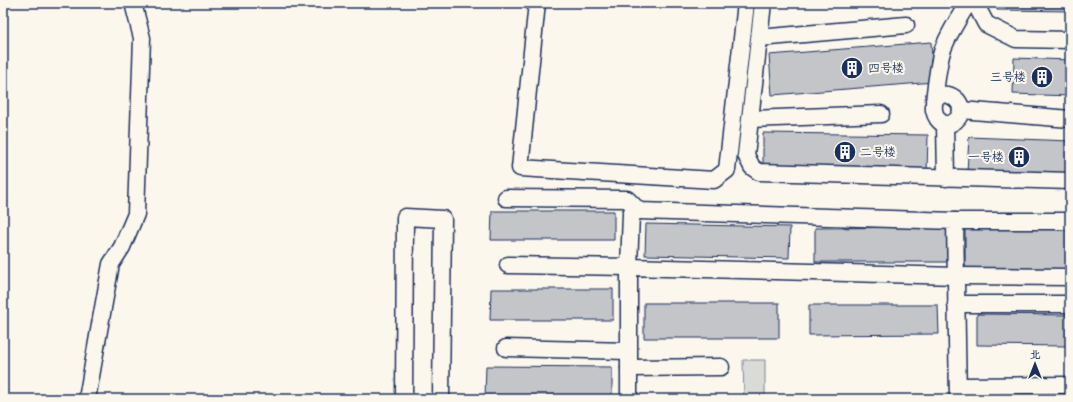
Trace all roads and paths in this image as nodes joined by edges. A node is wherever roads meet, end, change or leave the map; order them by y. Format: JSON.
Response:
{"nodes":[{"id":1,"x":133,"y":3,"type":"edge"},
{"id":2,"x":537,"y":3,"type":"edge"},
{"id":3,"x":746,"y":3,"type":"edge"},
{"id":4,"x":763,"y":3,"type":"edge"},
{"id":5,"x":968,"y":3,"type":"edge"},
{"id":6,"x":975,"y":3,"type":"edge"},
{"id":7,"x":906,"y":25,"type":"dead end"},
{"id":8,"x":759,"y":38,"type":"junction"},
{"id":9,"x":1070,"y":40,"type":"edge"},
{"id":10,"x":934,"y":100,"type":"junction"},
{"id":11,"x":961,"y":110,"type":"junction"},
{"id":12,"x":881,"y":114,"type":"dead end"},
{"id":13,"x":750,"y":119,"type":"junction"},
{"id":14,"x":1070,"y":119,"type":"edge"},
{"id":15,"x":945,"y":124,"type":"junction"},
{"id":16,"x":946,"y":178,"type":"junction"},
{"id":17,"x":1070,"y":182,"type":"edge"},
{"id":18,"x":506,"y":198,"type":"dead end"},
{"id":19,"x":639,"y":211,"type":"junction"},
{"id":20,"x":955,"y":220,"type":"junction"},
{"id":21,"x":1070,"y":220,"type":"edge"},
{"id":22,"x":508,"y":264,"type":"dead end"},
{"id":23,"x":629,"y":267,"type":"junction"},
{"id":24,"x":956,"y":276,"type":"junction"},
{"id":25,"x":1070,"y":277,"type":"edge"},
{"id":26,"x":956,"y":304,"type":"junction"},
{"id":27,"x":1070,"y":304,"type":"edge"},
{"id":28,"x":506,"y":348,"type":"dead end"},
{"id":29,"x":628,"y":351,"type":"junction"},
{"id":30,"x":721,"y":367,"type":"dead end"},
{"id":31,"x":629,"y":368,"type":"junction"},
{"id":32,"x":1070,"y":386,"type":"edge"},
{"id":33,"x":958,"y":392,"type":"edge"},
{"id":34,"x":88,"y":399,"type":"edge"},
{"id":35,"x":404,"y":399,"type":"edge"},
{"id":36,"x":441,"y":399,"type":"edge"},
{"id":37,"x":629,"y":399,"type":"edge"}],
"edges":[{"from":1,"to":34,"type":"street"},
{"from":2,"to":3,"type":"street"},
{"from":4,"to":8,"type":"street"},
{"from":5,"to":10,"type":"street"},
{"from":6,"to":9,"type":"street"},
{"from":7,"to":8,"type":"street"},
{"from":8,"to":13,"type":"street"},
{"from":10,"to":11,"type":"street"},
{"from":10,"to":15,"type":"street"},
{"from":11,"to":14,"type":"street"},
{"from":11,"to":15,"type":"street"},
{"from":12,"to":13,"type":"street"},
{"from":13,"to":16,"type":"street"},
{"from":15,"to":16,"type":"street"},
{"from":16,"to":17,"type":"street"},
{"from":18,"to":19,"type":"street"},
{"from":19,"to":20,"type":"street"},
{"from":19,"to":23,"type":"street"},
{"from":20,"to":21,"type":"street"},
{"from":20,"to":24,"type":"street"},
{"from":22,"to":23,"type":"street"},
{"from":23,"to":24,"type":"street"},
{"from":23,"to":29,"type":"street"},
{"from":24,"to":25,"type":"street"},
{"from":24,"to":26,"type":"street"},
{"from":26,"to":27,"type":"street"},
{"from":26,"to":33,"type":"street"},
{"from":28,"to":29,"type":"street"},
{"from":29,"to":31,"type":"street"},
{"from":30,"to":31,"type":"street"},
{"from":31,"to":37,"type":"street"},
{"from":32,"to":33,"type":"street"},
{"from":35,"to":36,"type":"street"}]}
